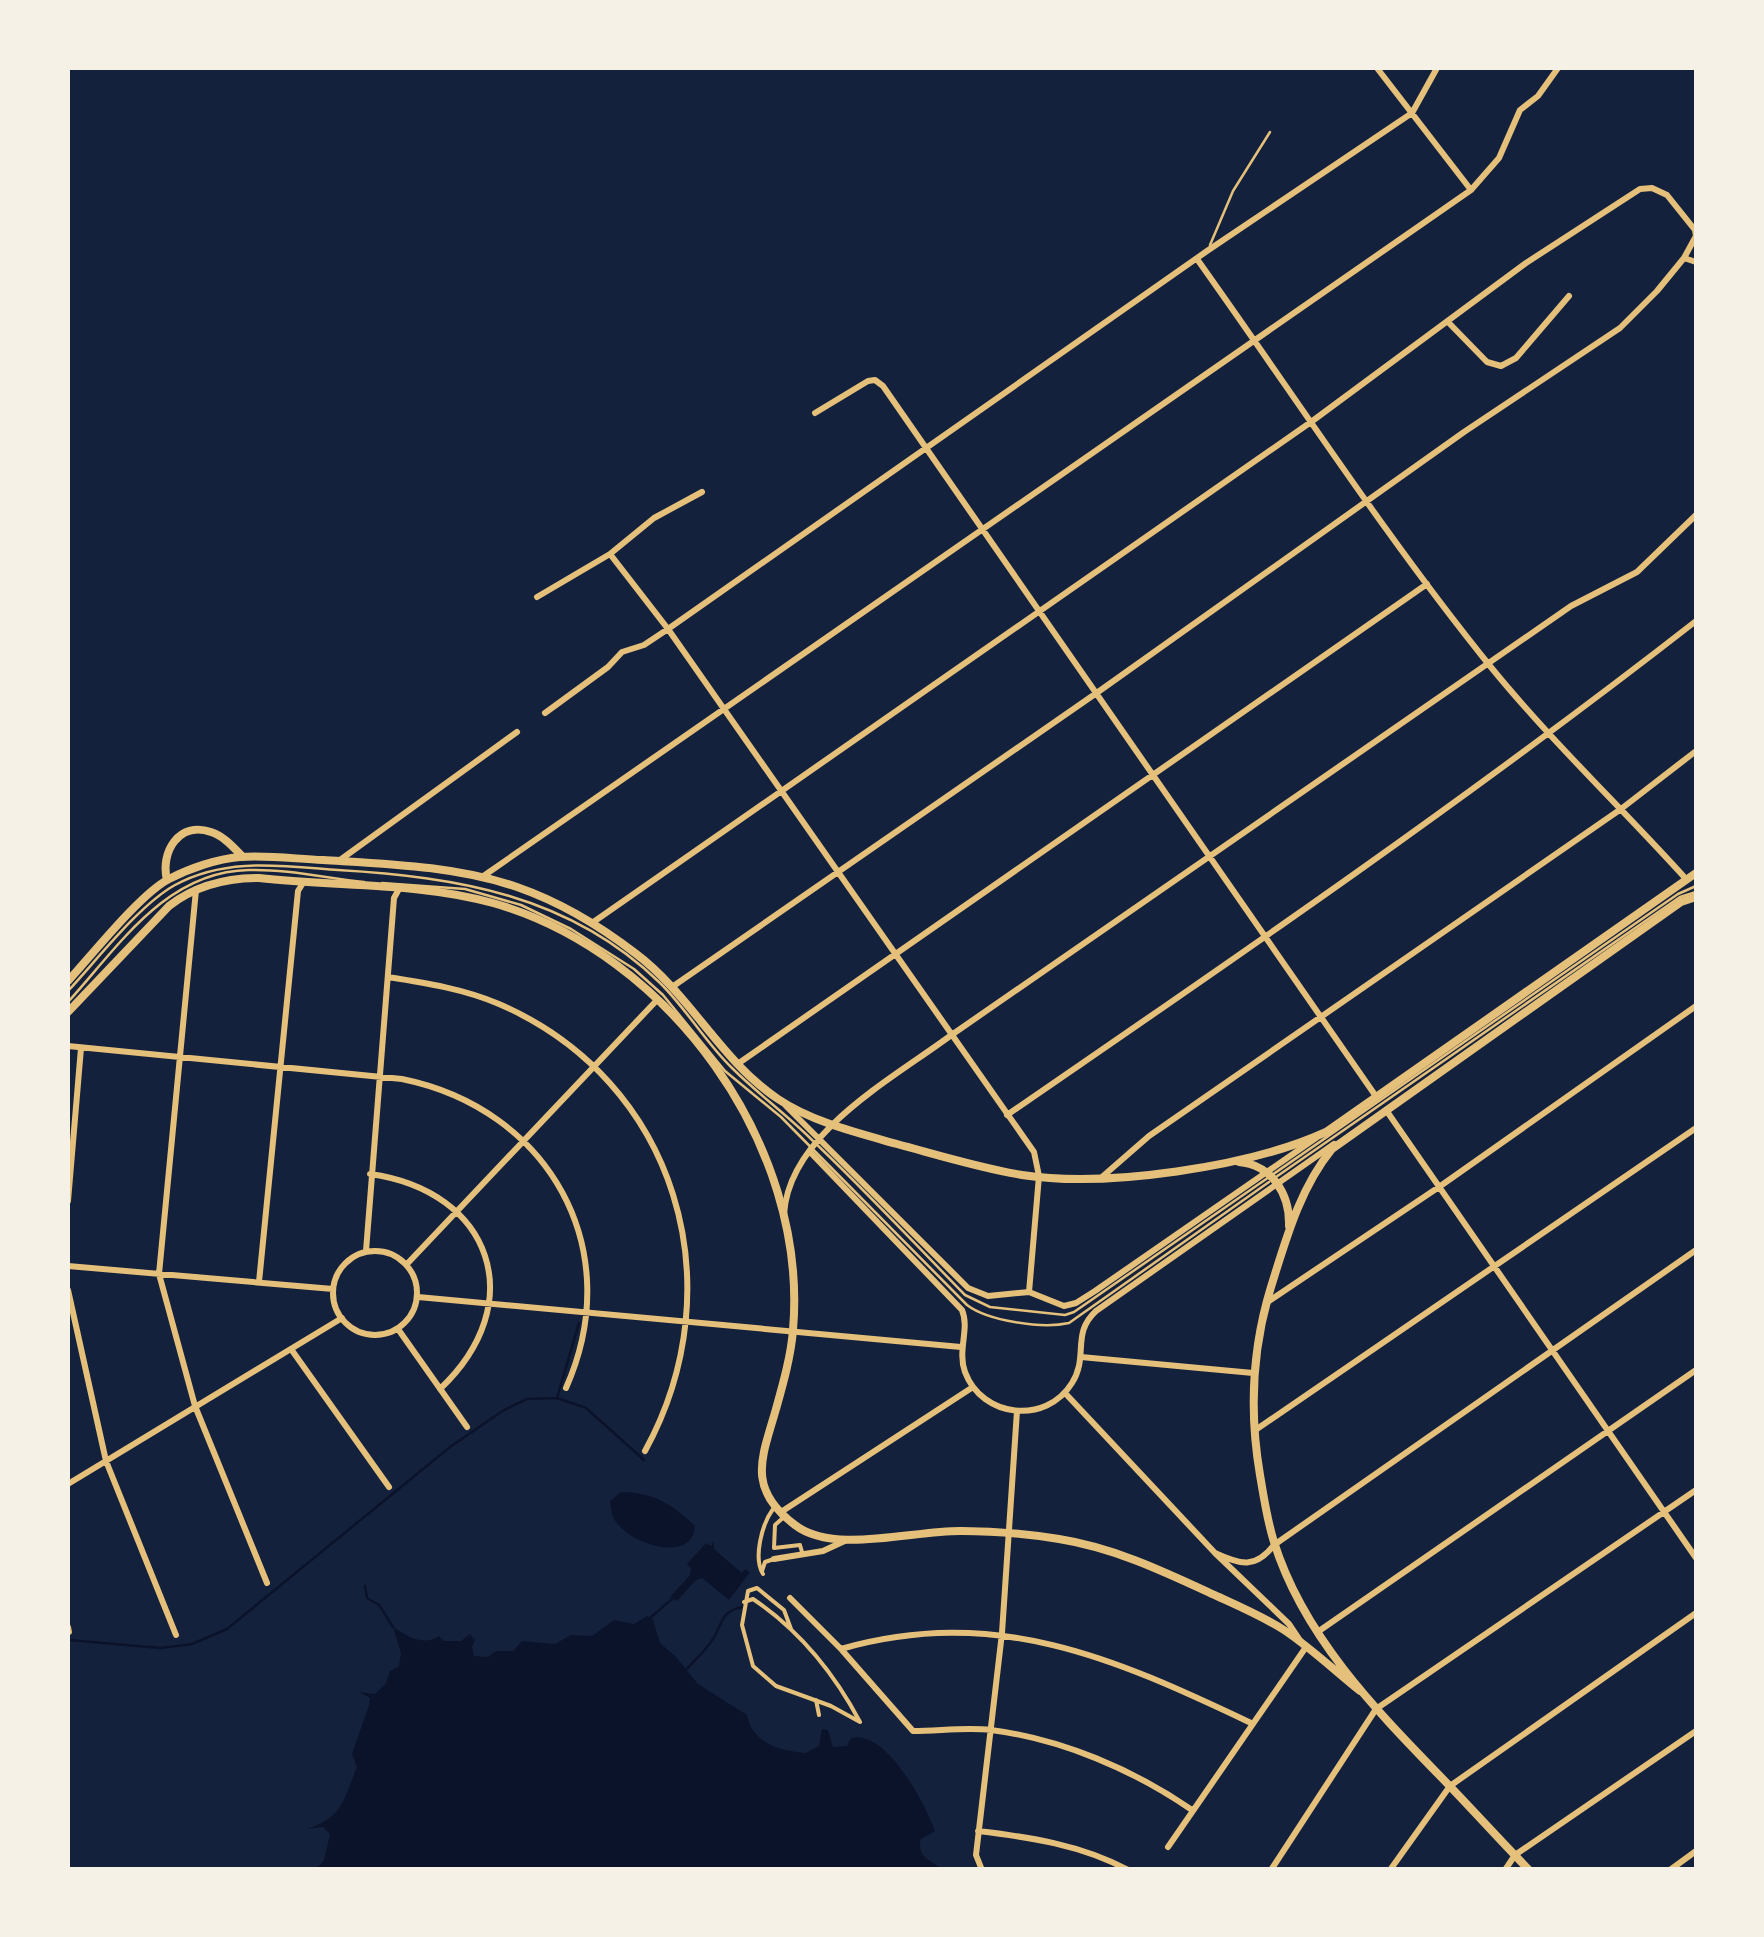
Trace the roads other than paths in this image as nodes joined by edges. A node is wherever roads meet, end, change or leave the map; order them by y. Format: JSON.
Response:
{"nodes":[{"id":1,"x":1377,"y":68,"type":"edge"},
{"id":2,"x":1437,"y":68,"type":"edge"},
{"id":3,"x":1558,"y":68,"type":"edge"},
{"id":4,"x":1412,"y":113,"type":"junction"},
{"id":5,"x":1270,"y":132,"type":"dead end"},
{"id":6,"x":1470,"y":190,"type":"junction"},
{"id":7,"x":1207,"y":252,"type":"junction"},
{"id":8,"x":1197,"y":258,"type":"junction"},
{"id":9,"x":1684,"y":258,"type":"junction"},
{"id":10,"x":1696,"y":262,"type":"edge"},
{"id":11,"x":1569,"y":296,"type":"dead end"},
{"id":12,"x":1448,"y":322,"type":"junction"},
{"id":13,"x":1255,"y":341,"type":"junction"},
{"id":14,"x":815,"y":413,"type":"dead end"},
{"id":15,"x":1311,"y":422,"type":"junction"},
{"id":16,"x":927,"y":448,"type":"junction"},
{"id":17,"x":702,"y":492,"type":"dead end"},
{"id":18,"x":1367,"y":503,"type":"junction"},
{"id":19,"x":1696,"y":515,"type":"edge"},
{"id":20,"x":983,"y":528,"type":"junction"},
{"id":21,"x":610,"y":554,"type":"junction"},
{"id":22,"x":1428,"y":584,"type":"junction"},
{"id":23,"x":537,"y":597,"type":"dead end"},
{"id":24,"x":1040,"y":610,"type":"junction"},
{"id":25,"x":1696,"y":621,"type":"edge"},
{"id":26,"x":668,"y":629,"type":"junction"},
{"id":27,"x":1488,"y":664,"type":"junction"},
{"id":28,"x":1098,"y":692,"type":"junction"},
{"id":29,"x":724,"y":712,"type":"junction"},
{"id":30,"x":545,"y":714,"type":"dead end"},
{"id":31,"x":517,"y":732,"type":"dead end"},
{"id":32,"x":1548,"y":736,"type":"junction"},
{"id":33,"x":1696,"y":752,"type":"edge"},
{"id":34,"x":1153,"y":774,"type":"junction"},
{"id":35,"x":780,"y":790,"type":"junction"},
{"id":36,"x":1621,"y":809,"type":"junction"},
{"id":37,"x":1210,"y":856,"type":"junction"},
{"id":38,"x":244,"y":857,"type":"junction"},
{"id":39,"x":338,"y":861,"type":"junction"},
{"id":40,"x":836,"y":872,"type":"junction"},
{"id":41,"x":1696,"y":872,"type":"edge"},
{"id":42,"x":482,"y":877,"type":"junction"},
{"id":43,"x":1686,"y":878,"type":"junction"},
{"id":44,"x":303,"y":883,"type":"junction"},
{"id":45,"x":176,"y":884,"type":"junction"},
{"id":46,"x":1696,"y":886,"type":"edge"},
{"id":47,"x":196,"y":889,"type":"junction"},
{"id":48,"x":399,"y":890,"type":"junction"},
{"id":49,"x":1696,"y":894,"type":"edge"},
{"id":50,"x":592,"y":922,"type":"junction"},
{"id":51,"x":1266,"y":937,"type":"junction"},
{"id":52,"x":894,"y":954,"type":"junction"},
{"id":53,"x":388,"y":978,"type":"junction"},
{"id":54,"x":68,"y":981,"type":"edge"},
{"id":55,"x":672,"y":987,"type":"junction"},
{"id":56,"x":68,"y":991,"type":"edge"},
{"id":57,"x":657,"y":1000,"type":"junction"},
{"id":58,"x":68,"y":1002,"type":"edge"},
{"id":59,"x":1696,"y":1006,"type":"edge"},
{"id":60,"x":68,"y":1012,"type":"edge"},
{"id":61,"x":1322,"y":1018,"type":"junction"},
{"id":62,"x":950,"y":1036,"type":"junction"},
{"id":63,"x":68,"y":1046,"type":"edge"},
{"id":64,"x":80,"y":1048,"type":"junction"},
{"id":65,"x":180,"y":1057,"type":"junction"},
{"id":66,"x":738,"y":1063,"type":"junction"},
{"id":67,"x":279,"y":1066,"type":"junction"},
{"id":68,"x":594,"y":1068,"type":"junction"},
{"id":69,"x":379,"y":1076,"type":"junction"},
{"id":70,"x":1375,"y":1095,"type":"junction"},
{"id":71,"x":778,"y":1098,"type":"junction"},
{"id":72,"x":1386,"y":1110,"type":"junction"},
{"id":73,"x":1007,"y":1114,"type":"junction"},
{"id":74,"x":834,"y":1123,"type":"junction"},
{"id":75,"x":1696,"y":1128,"type":"edge"},
{"id":76,"x":1326,"y":1132,"type":"junction"},
{"id":77,"x":1344,"y":1138,"type":"junction"},
{"id":78,"x":526,"y":1141,"type":"junction"},
{"id":79,"x":814,"y":1145,"type":"junction"},
{"id":80,"x":1220,"y":1162,"type":"junction"},
{"id":81,"x":370,"y":1174,"type":"junction"},
{"id":82,"x":1039,"y":1176,"type":"junction"},
{"id":83,"x":1102,"y":1177,"type":"junction"},
{"id":84,"x":1272,"y":1177,"type":"junction"},
{"id":85,"x":1439,"y":1187,"type":"junction"},
{"id":86,"x":68,"y":1201,"type":"edge"},
{"id":87,"x":456,"y":1210,"type":"junction"},
{"id":88,"x":784,"y":1219,"type":"junction"},
{"id":89,"x":1288,"y":1233,"type":"junction"},
{"id":90,"x":1696,"y":1250,"type":"edge"},
{"id":91,"x":366,"y":1252,"type":"junction"},
{"id":92,"x":406,"y":1264,"type":"junction"},
{"id":93,"x":68,"y":1266,"type":"edge"},
{"id":94,"x":1495,"y":1267,"type":"junction"},
{"id":95,"x":159,"y":1274,"type":"junction"},
{"id":96,"x":259,"y":1282,"type":"junction"},
{"id":97,"x":333,"y":1289,"type":"junction"},
{"id":98,"x":68,"y":1290,"type":"edge"},
{"id":99,"x":1028,"y":1292,"type":"junction"},
{"id":100,"x":418,"y":1296,"type":"junction"},
{"id":101,"x":490,"y":1302,"type":"junction"},
{"id":102,"x":1266,"y":1303,"type":"junction"},
{"id":103,"x":588,"y":1311,"type":"junction"},
{"id":104,"x":342,"y":1318,"type":"junction"},
{"id":105,"x":688,"y":1321,"type":"junction"},
{"id":106,"x":398,"y":1329,"type":"junction"},
{"id":107,"x":793,"y":1332,"type":"junction"},
{"id":108,"x":961,"y":1347,"type":"junction"},
{"id":109,"x":291,"y":1349,"type":"junction"},
{"id":110,"x":1552,"y":1350,"type":"junction"},
{"id":111,"x":1081,"y":1356,"type":"junction"},
{"id":112,"x":1696,"y":1370,"type":"edge"},
{"id":113,"x":1254,"y":1373,"type":"junction"},
{"id":114,"x":973,"y":1387,"type":"junction"},
{"id":115,"x":566,"y":1388,"type":"dead end"},
{"id":116,"x":440,"y":1389,"type":"junction"},
{"id":117,"x":1064,"y":1393,"type":"junction"},
{"id":118,"x":194,"y":1406,"type":"junction"},
{"id":119,"x":1017,"y":1411,"type":"junction"},
{"id":120,"x":467,"y":1427,"type":"dead end"},
{"id":121,"x":1608,"y":1431,"type":"junction"},
{"id":122,"x":1254,"y":1432,"type":"junction"},
{"id":123,"x":645,"y":1451,"type":"dead end"},
{"id":124,"x":106,"y":1461,"type":"junction"},
{"id":125,"x":68,"y":1484,"type":"edge"},
{"id":126,"x":389,"y":1487,"type":"dead end"},
{"id":127,"x":1696,"y":1490,"type":"edge"},
{"id":128,"x":781,"y":1512,"type":"junction"},
{"id":129,"x":1664,"y":1512,"type":"junction"},
{"id":130,"x":766,"y":1524,"type":"junction"},
{"id":131,"x":775,"y":1525,"type":"junction"},
{"id":132,"x":1007,"y":1533,"type":"junction"},
{"id":133,"x":761,"y":1535,"type":"junction"},
{"id":134,"x":774,"y":1535,"type":"junction"},
{"id":135,"x":849,"y":1539,"type":"junction"},
{"id":136,"x":1274,"y":1545,"type":"junction"},
{"id":137,"x":779,"y":1547,"type":"junction"},
{"id":138,"x":1215,"y":1553,"type":"junction"},
{"id":139,"x":758,"y":1555,"type":"junction"},
{"id":140,"x":803,"y":1556,"type":"junction"},
{"id":141,"x":778,"y":1558,"type":"junction"},
{"id":142,"x":1696,"y":1558,"type":"edge"},
{"id":143,"x":267,"y":1583,"type":"dead end"},
{"id":144,"x":762,"y":1591,"type":"junction"},
{"id":145,"x":790,"y":1598,"type":"dead end"},
{"id":146,"x":744,"y":1602,"type":"junction"},
{"id":147,"x":766,"y":1608,"type":"junction"},
{"id":148,"x":1696,"y":1613,"type":"edge"},
{"id":149,"x":791,"y":1629,"type":"junction"},
{"id":150,"x":1319,"y":1631,"type":"junction"},
{"id":151,"x":1002,"y":1633,"type":"junction"},
{"id":152,"x":176,"y":1635,"type":"dead end"},
{"id":153,"x":1304,"y":1645,"type":"junction"},
{"id":154,"x":842,"y":1649,"type":"junction"},
{"id":155,"x":1360,"y":1691,"type":"junction"},
{"id":156,"x":816,"y":1700,"type":"junction"},
{"id":157,"x":1376,"y":1710,"type":"junction"},
{"id":158,"x":820,"y":1715,"type":"dead end"},
{"id":159,"x":1251,"y":1723,"type":"junction"},
{"id":160,"x":992,"y":1730,"type":"junction"},
{"id":161,"x":1696,"y":1731,"type":"edge"},
{"id":162,"x":1450,"y":1786,"type":"junction"},
{"id":163,"x":1192,"y":1810,"type":"junction"},
{"id":164,"x":978,"y":1831,"type":"junction"},
{"id":165,"x":1168,"y":1848,"type":"dead end"},
{"id":166,"x":1696,"y":1851,"type":"edge"},
{"id":167,"x":1515,"y":1855,"type":"junction"},
{"id":168,"x":982,"y":1870,"type":"edge"},
{"id":169,"x":1128,"y":1870,"type":"edge"},
{"id":170,"x":1271,"y":1870,"type":"edge"},
{"id":171,"x":1390,"y":1870,"type":"edge"},
{"id":172,"x":1505,"y":1870,"type":"edge"},
{"id":173,"x":1529,"y":1870,"type":"edge"},
{"id":174,"x":1670,"y":1870,"type":"edge"}],
"edges":[{"from":1,"to":4,"type":"street"},
{"from":2,"to":4,"type":"street"},
{"from":3,"to":6,"type":"street"},
{"from":4,"to":6,"type":"street"},
{"from":4,"to":7,"type":"street"},
{"from":5,"to":7,"type":"lane"},
{"from":6,"to":13,"type":"street"},
{"from":7,"to":8,"type":"street"},
{"from":8,"to":13,"type":"street"},
{"from":8,"to":16,"type":"street"},
{"from":9,"to":10,"type":"street"},
{"from":9,"to":12,"type":"street"},
{"from":9,"to":18,"type":"street"},
{"from":11,"to":12,"type":"street"},
{"from":12,"to":15,"type":"street"},
{"from":13,"to":15,"type":"street"},
{"from":13,"to":20,"type":"street"},
{"from":14,"to":16,"type":"street"},
{"from":15,"to":18,"type":"street"},
{"from":15,"to":24,"type":"street"},
{"from":16,"to":20,"type":"street"},
{"from":16,"to":26,"type":"street"},
{"from":17,"to":21,"type":"street"},
{"from":18,"to":22,"type":"street"},
{"from":18,"to":28,"type":"street"},
{"from":19,"to":27,"type":"street"},
{"from":20,"to":24,"type":"street"},
{"from":20,"to":29,"type":"street"},
{"from":21,"to":23,"type":"street"},
{"from":21,"to":26,"type":"street"},
{"from":22,"to":27,"type":"street"},
{"from":22,"to":34,"type":"street"},
{"from":24,"to":28,"type":"street"},
{"from":24,"to":35,"type":"street"},
{"from":25,"to":32,"type":"street"},
{"from":26,"to":29,"type":"street"},
{"from":26,"to":30,"type":"street"},
{"from":27,"to":32,"type":"street"},
{"from":27,"to":37,"type":"street"},
{"from":28,"to":34,"type":"street"},
{"from":28,"to":40,"type":"street"},
{"from":29,"to":35,"type":"street"},
{"from":29,"to":42,"type":"street"},
{"from":31,"to":39,"type":"street"},
{"from":32,"to":36,"type":"street"},
{"from":32,"to":51,"type":"street"},
{"from":33,"to":36,"type":"street"},
{"from":34,"to":37,"type":"street"},
{"from":34,"to":52,"type":"street"},
{"from":35,"to":40,"type":"street"},
{"from":35,"to":50,"type":"street"},
{"from":36,"to":43,"type":"street"},
{"from":36,"to":61,"type":"street"},
{"from":37,"to":51,"type":"street"},
{"from":37,"to":62,"type":"street"},
{"from":38,"to":39,"type":"main road"},
{"from":38,"to":45,"type":"main road"},
{"from":38,"to":45,"type":"main road"},
{"from":39,"to":42,"type":"main road"},
{"from":40,"to":52,"type":"street"},
{"from":40,"to":55,"type":"street"},
{"from":41,"to":43,"type":"main road"},
{"from":42,"to":50,"type":"main road"},
{"from":43,"to":70,"type":"main road"},
{"from":44,"to":47,"type":"main road"},
{"from":44,"to":48,"type":"main road"},
{"from":44,"to":67,"type":"street"},
{"from":45,"to":47,"type":"main road"},
{"from":45,"to":54,"type":"main road"},
{"from":45,"to":56,"type":"lane"},
{"from":45,"to":58,"type":"lane"},
{"from":45,"to":79,"type":"lane"},
{"from":45,"to":79,"type":"lane"},
{"from":46,"to":84,"type":"lane"},
{"from":47,"to":60,"type":"main road"},
{"from":47,"to":65,"type":"street"},
{"from":48,"to":53,"type":"street"},
{"from":48,"to":57,"type":"main road"},
{"from":49,"to":72,"type":"main road"},
{"from":49,"to":84,"type":"lane"},
{"from":50,"to":55,"type":"main road"},
{"from":51,"to":61,"type":"street"},
{"from":51,"to":73,"type":"street"},
{"from":52,"to":62,"type":"street"},
{"from":52,"to":66,"type":"street"},
{"from":53,"to":68,"type":"street"},
{"from":53,"to":69,"type":"street"},
{"from":55,"to":66,"type":"main road"},
{"from":57,"to":68,"type":"street"},
{"from":57,"to":88,"type":"main road"},
{"from":59,"to":85,"type":"street"},
{"from":61,"to":70,"type":"street"},
{"from":61,"to":83,"type":"street"},
{"from":62,"to":73,"type":"street"},
{"from":62,"to":74,"type":"street"},
{"from":63,"to":64,"type":"street"},
{"from":64,"to":65,"type":"street"},
{"from":64,"to":86,"type":"street"},
{"from":65,"to":67,"type":"street"},
{"from":65,"to":95,"type":"street"},
{"from":66,"to":71,"type":"main road"},
{"from":67,"to":69,"type":"street"},
{"from":67,"to":96,"type":"street"},
{"from":68,"to":78,"type":"street"},
{"from":68,"to":105,"type":"street"},
{"from":69,"to":78,"type":"street"},
{"from":69,"to":81,"type":"street"},
{"from":70,"to":76,"type":"main road"},
{"from":71,"to":74,"type":"main road"},
{"from":71,"to":79,"type":"street"},
{"from":72,"to":77,"type":"main road"},
{"from":72,"to":85,"type":"street"},
{"from":73,"to":82,"type":"street"},
{"from":74,"to":79,"type":"street"},
{"from":74,"to":82,"type":"main road"},
{"from":75,"to":94,"type":"street"},
{"from":76,"to":80,"type":"main road"},
{"from":76,"to":84,"type":"street"},
{"from":77,"to":84,"type":"street"},
{"from":77,"to":89,"type":"main road"},
{"from":78,"to":87,"type":"street"},
{"from":78,"to":103,"type":"street"},
{"from":79,"to":84,"type":"lane"},
{"from":79,"to":84,"type":"lane"},
{"from":79,"to":88,"type":"street"},
{"from":79,"to":99,"type":"street"},
{"from":79,"to":108,"type":"street"},
{"from":80,"to":83,"type":"main road"},
{"from":80,"to":84,"type":"main road"},
{"from":81,"to":87,"type":"street"},
{"from":81,"to":91,"type":"street"},
{"from":82,"to":83,"type":"main road"},
{"from":82,"to":99,"type":"street"},
{"from":84,"to":89,"type":"main road"},
{"from":84,"to":99,"type":"street"},
{"from":84,"to":111,"type":"street"},
{"from":85,"to":94,"type":"street"},
{"from":85,"to":102,"type":"street"},
{"from":87,"to":92,"type":"street"},
{"from":87,"to":101,"type":"street"},
{"from":88,"to":107,"type":"main road"},
{"from":89,"to":102,"type":"main road"},
{"from":90,"to":110,"type":"street"},
{"from":91,"to":92,"type":"street"},
{"from":91,"to":97,"type":"street"},
{"from":92,"to":100,"type":"street"},
{"from":93,"to":95,"type":"street"},
{"from":94,"to":110,"type":"street"},
{"from":94,"to":122,"type":"street"},
{"from":95,"to":96,"type":"street"},
{"from":95,"to":118,"type":"street"},
{"from":96,"to":97,"type":"street"},
{"from":97,"to":104,"type":"street"},
{"from":98,"to":124,"type":"street"},
{"from":100,"to":101,"type":"street"},
{"from":100,"to":106,"type":"street"},
{"from":101,"to":103,"type":"street"},
{"from":101,"to":116,"type":"street"},
{"from":102,"to":113,"type":"main road"},
{"from":103,"to":105,"type":"street"},
{"from":103,"to":115,"type":"street"},
{"from":104,"to":106,"type":"street"},
{"from":104,"to":109,"type":"street"},
{"from":105,"to":107,"type":"street"},
{"from":105,"to":123,"type":"street"},
{"from":106,"to":116,"type":"street"},
{"from":107,"to":108,"type":"street"},
{"from":107,"to":128,"type":"main road"},
{"from":108,"to":114,"type":"street"},
{"from":109,"to":118,"type":"street"},
{"from":109,"to":126,"type":"street"},
{"from":110,"to":121,"type":"street"},
{"from":110,"to":136,"type":"street"},
{"from":111,"to":113,"type":"street"},
{"from":111,"to":117,"type":"street"},
{"from":112,"to":121,"type":"street"},
{"from":113,"to":122,"type":"main road"},
{"from":114,"to":119,"type":"street"},
{"from":114,"to":128,"type":"street"},
{"from":116,"to":120,"type":"street"},
{"from":117,"to":119,"type":"street"},
{"from":117,"to":138,"type":"street"},
{"from":118,"to":124,"type":"street"},
{"from":118,"to":143,"type":"street"},
{"from":119,"to":132,"type":"street"},
{"from":121,"to":129,"type":"street"},
{"from":121,"to":150,"type":"street"},
{"from":122,"to":136,"type":"main road"},
{"from":124,"to":125,"type":"street"},
{"from":124,"to":152,"type":"street"},
{"from":127,"to":129,"type":"street"},
{"from":128,"to":130,"type":"street"},
{"from":128,"to":131,"type":"street"},
{"from":128,"to":135,"type":"main road"},
{"from":129,"to":142,"type":"street"},
{"from":129,"to":157,"type":"street"},
{"from":130,"to":131,"type":"street"},
{"from":130,"to":133,"type":"street"},
{"from":131,"to":134,"type":"street"},
{"from":132,"to":135,"type":"main road"},
{"from":132,"to":151,"type":"street"},
{"from":132,"to":153,"type":"main road"},
{"from":133,"to":134,"type":"street"},
{"from":133,"to":139,"type":"street"},
{"from":134,"to":137,"type":"street"},
{"from":135,"to":140,"type":"street"},
{"from":136,"to":138,"type":"street"},
{"from":136,"to":150,"type":"main road"},
{"from":137,"to":140,"type":"street"},
{"from":137,"to":141,"type":"street"},
{"from":138,"to":153,"type":"street"},
{"from":139,"to":141,"type":"street"},
{"from":139,"to":141,"type":"street"},
{"from":140,"to":141,"type":"street"},
{"from":144,"to":146,"type":"street"},
{"from":144,"to":147,"type":"street"},
{"from":144,"to":149,"type":"street"},
{"from":145,"to":154,"type":"street"},
{"from":146,"to":147,"type":"street"},
{"from":146,"to":156,"type":"street"},
{"from":147,"to":149,"type":"street"},
{"from":148,"to":162,"type":"street"},
{"from":149,"to":156,"type":"street"},
{"from":150,"to":155,"type":"main road"},
{"from":151,"to":154,"type":"street"},
{"from":151,"to":159,"type":"street"},
{"from":151,"to":160,"type":"street"},
{"from":153,"to":155,"type":"main road"},
{"from":153,"to":159,"type":"street"},
{"from":154,"to":160,"type":"street"},
{"from":155,"to":157,"type":"main road"},
{"from":156,"to":158,"type":"street"},
{"from":157,"to":162,"type":"main road"},
{"from":157,"to":170,"type":"street"},
{"from":159,"to":163,"type":"street"},
{"from":160,"to":163,"type":"street"},
{"from":160,"to":164,"type":"street"},
{"from":161,"to":167,"type":"street"},
{"from":162,"to":167,"type":"main road"},
{"from":162,"to":171,"type":"street"},
{"from":163,"to":165,"type":"street"},
{"from":164,"to":168,"type":"street"},
{"from":164,"to":169,"type":"street"},
{"from":166,"to":174,"type":"street"},
{"from":167,"to":172,"type":"street"},
{"from":167,"to":173,"type":"main road"}]}
